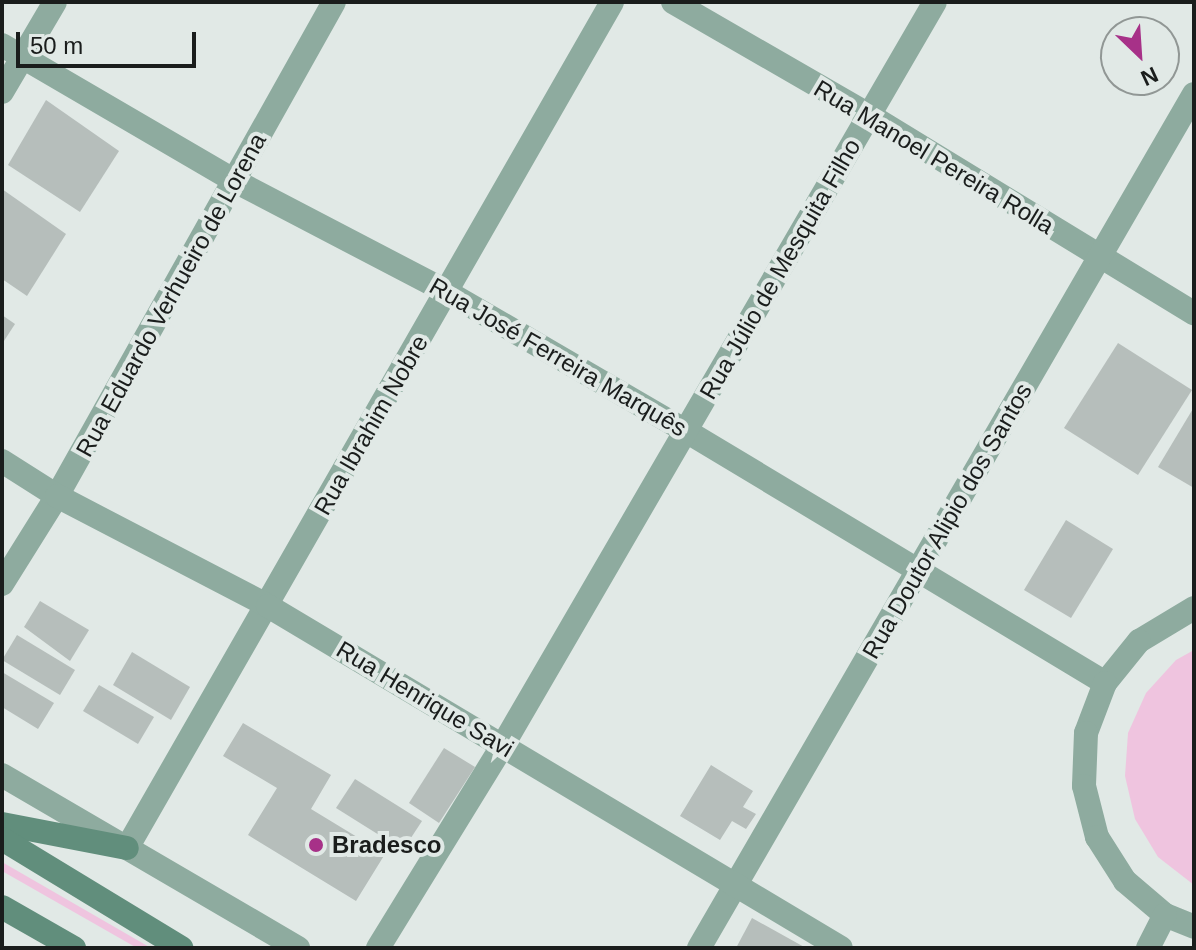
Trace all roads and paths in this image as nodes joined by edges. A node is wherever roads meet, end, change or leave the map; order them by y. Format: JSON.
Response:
{"nodes":[{"id":1,"x":55,"y":2,"type":"edge"},
{"id":2,"x":334,"y":2,"type":"edge"},
{"id":3,"x":612,"y":2,"type":"edge"},
{"id":4,"x":673,"y":2,"type":"edge"},
{"id":5,"x":935,"y":2,"type":"edge"},
{"id":6,"x":12,"y":52,"type":"edge"},
{"id":7,"x":2,"y":92,"type":"edge"},
{"id":8,"x":1194,"y":94,"type":"edge"},
{"id":9,"x":869,"y":115,"type":"junction"},
{"id":10,"x":235,"y":181,"type":"junction"},
{"id":11,"x":1099,"y":258,"type":"junction"},
{"id":12,"x":447,"y":292,"type":"junction"},
{"id":13,"x":1194,"y":313,"type":"edge"},
{"id":14,"x":686,"y":431,"type":"junction"},
{"id":15,"x":2,"y":461,"type":"edge"},
{"id":16,"x":57,"y":496,"type":"junction"},
{"id":17,"x":919,"y":570,"type":"junction"},
{"id":18,"x":2,"y":584,"type":"edge"},
{"id":19,"x":268,"y":606,"type":"junction"},
{"id":20,"x":1194,"y":608,"type":"edge"},
{"id":21,"x":1105,"y":683,"type":"junction"},
{"id":22,"x":503,"y":745,"type":"junction"},
{"id":23,"x":2,"y":775,"type":"edge"},
{"id":24,"x":2,"y":824,"type":"edge"},
{"id":25,"x":2,"y":839,"type":"edge"},
{"id":26,"x":127,"y":848,"type":"junction"},
{"id":27,"x":733,"y":887,"type":"junction"},
{"id":28,"x":2,"y":907,"type":"edge"},
{"id":29,"x":1165,"y":915,"type":"junction"},
{"id":30,"x":1194,"y":927,"type":"edge"},
{"id":31,"x":37,"y":928,"type":"junction"},
{"id":32,"x":55,"y":948,"type":"edge"},
{"id":33,"x":74,"y":948,"type":"edge"},
{"id":34,"x":181,"y":948,"type":"edge"},
{"id":35,"x":298,"y":948,"type":"edge"},
{"id":36,"x":378,"y":948,"type":"edge"},
{"id":37,"x":699,"y":948,"type":"edge"},
{"id":38,"x":841,"y":948,"type":"edge"},
{"id":39,"x":1148,"y":948,"type":"edge"}],
"edges":[{"from":1,"to":6,"type":"street"},
{"from":2,"to":10,"type":"street","name":"Rua Eduardo Verhueiro de Lorena"},
{"from":3,"to":12,"type":"street","name":"Rua Ibrahim Nobre"},
{"from":4,"to":9,"type":"street","name":"Rua Manoel Pereira Rolla"},
{"from":5,"to":9,"type":"street","name":"Rua Júlio de Mesquita Filho"},
{"from":6,"to":7,"type":"street"},
{"from":6,"to":10,"type":"street","name":"Rua José Ferreira Marquês"},
{"from":8,"to":11,"type":"street","name":"Rua Doutor Alipio dos Santos"},
{"from":9,"to":11,"type":"street","name":"Rua Manoel Pereira Rolla"},
{"from":9,"to":14,"type":"street","name":"Rua Júlio de Mesquita Filho"},
{"from":10,"to":12,"type":"street","name":"Rua José Ferreira Marquês"},
{"from":10,"to":16,"type":"street","name":"Rua Eduardo Verhueiro de Lorena"},
{"from":11,"to":13,"type":"street","name":"Rua Manoel Pereira Rolla"},
{"from":11,"to":17,"type":"street","name":"Rua Doutor Alipio dos Santos"},
{"from":12,"to":14,"type":"street","name":"Rua José Ferreira Marquês"},
{"from":12,"to":19,"type":"street","name":"Rua Ibrahim Nobre"},
{"from":14,"to":17,"type":"street","name":"Rua José Ferreira Marquês"},
{"from":14,"to":22,"type":"street","name":"Rua Júlio de Mesquita Filho"},
{"from":15,"to":16,"type":"street","name":"Rua Henrique Savi"},
{"from":16,"to":18,"type":"street","name":"Rua Eduardo Verhueiro de Lorena"},
{"from":16,"to":19,"type":"street","name":"Rua Henrique Savi"},
{"from":17,"to":21,"type":"street","name":"Rua José Ferreira Marquês"},
{"from":17,"to":27,"type":"street","name":"Rua Doutor Alipio dos Santos"},
{"from":19,"to":22,"type":"street","name":"Rua Henrique Savi"},
{"from":19,"to":26,"type":"street","name":"Rua Ibrahim Nobre"},
{"from":20,"to":21,"type":"street"},
{"from":21,"to":29,"type":"street"},
{"from":22,"to":27,"type":"street","name":"Rua Henrique Savi"},
{"from":22,"to":36,"type":"street","name":"Rua Júlio de Mesquita Filho"},
{"from":23,"to":26,"type":"street"},
{"from":24,"to":26,"type":"main road"},
{"from":25,"to":34,"type":"main road"},
{"from":26,"to":35,"type":"street"},
{"from":27,"to":37,"type":"street","name":"Rua Doutor Alipio dos Santos"},
{"from":27,"to":38,"type":"street","name":"Rua Henrique Savi"},
{"from":28,"to":31,"type":"main road"},
{"from":29,"to":30,"type":"street"},
{"from":29,"to":39,"type":"street"},
{"from":31,"to":32,"type":"main road"},
{"from":31,"to":33,"type":"main road"}]}
